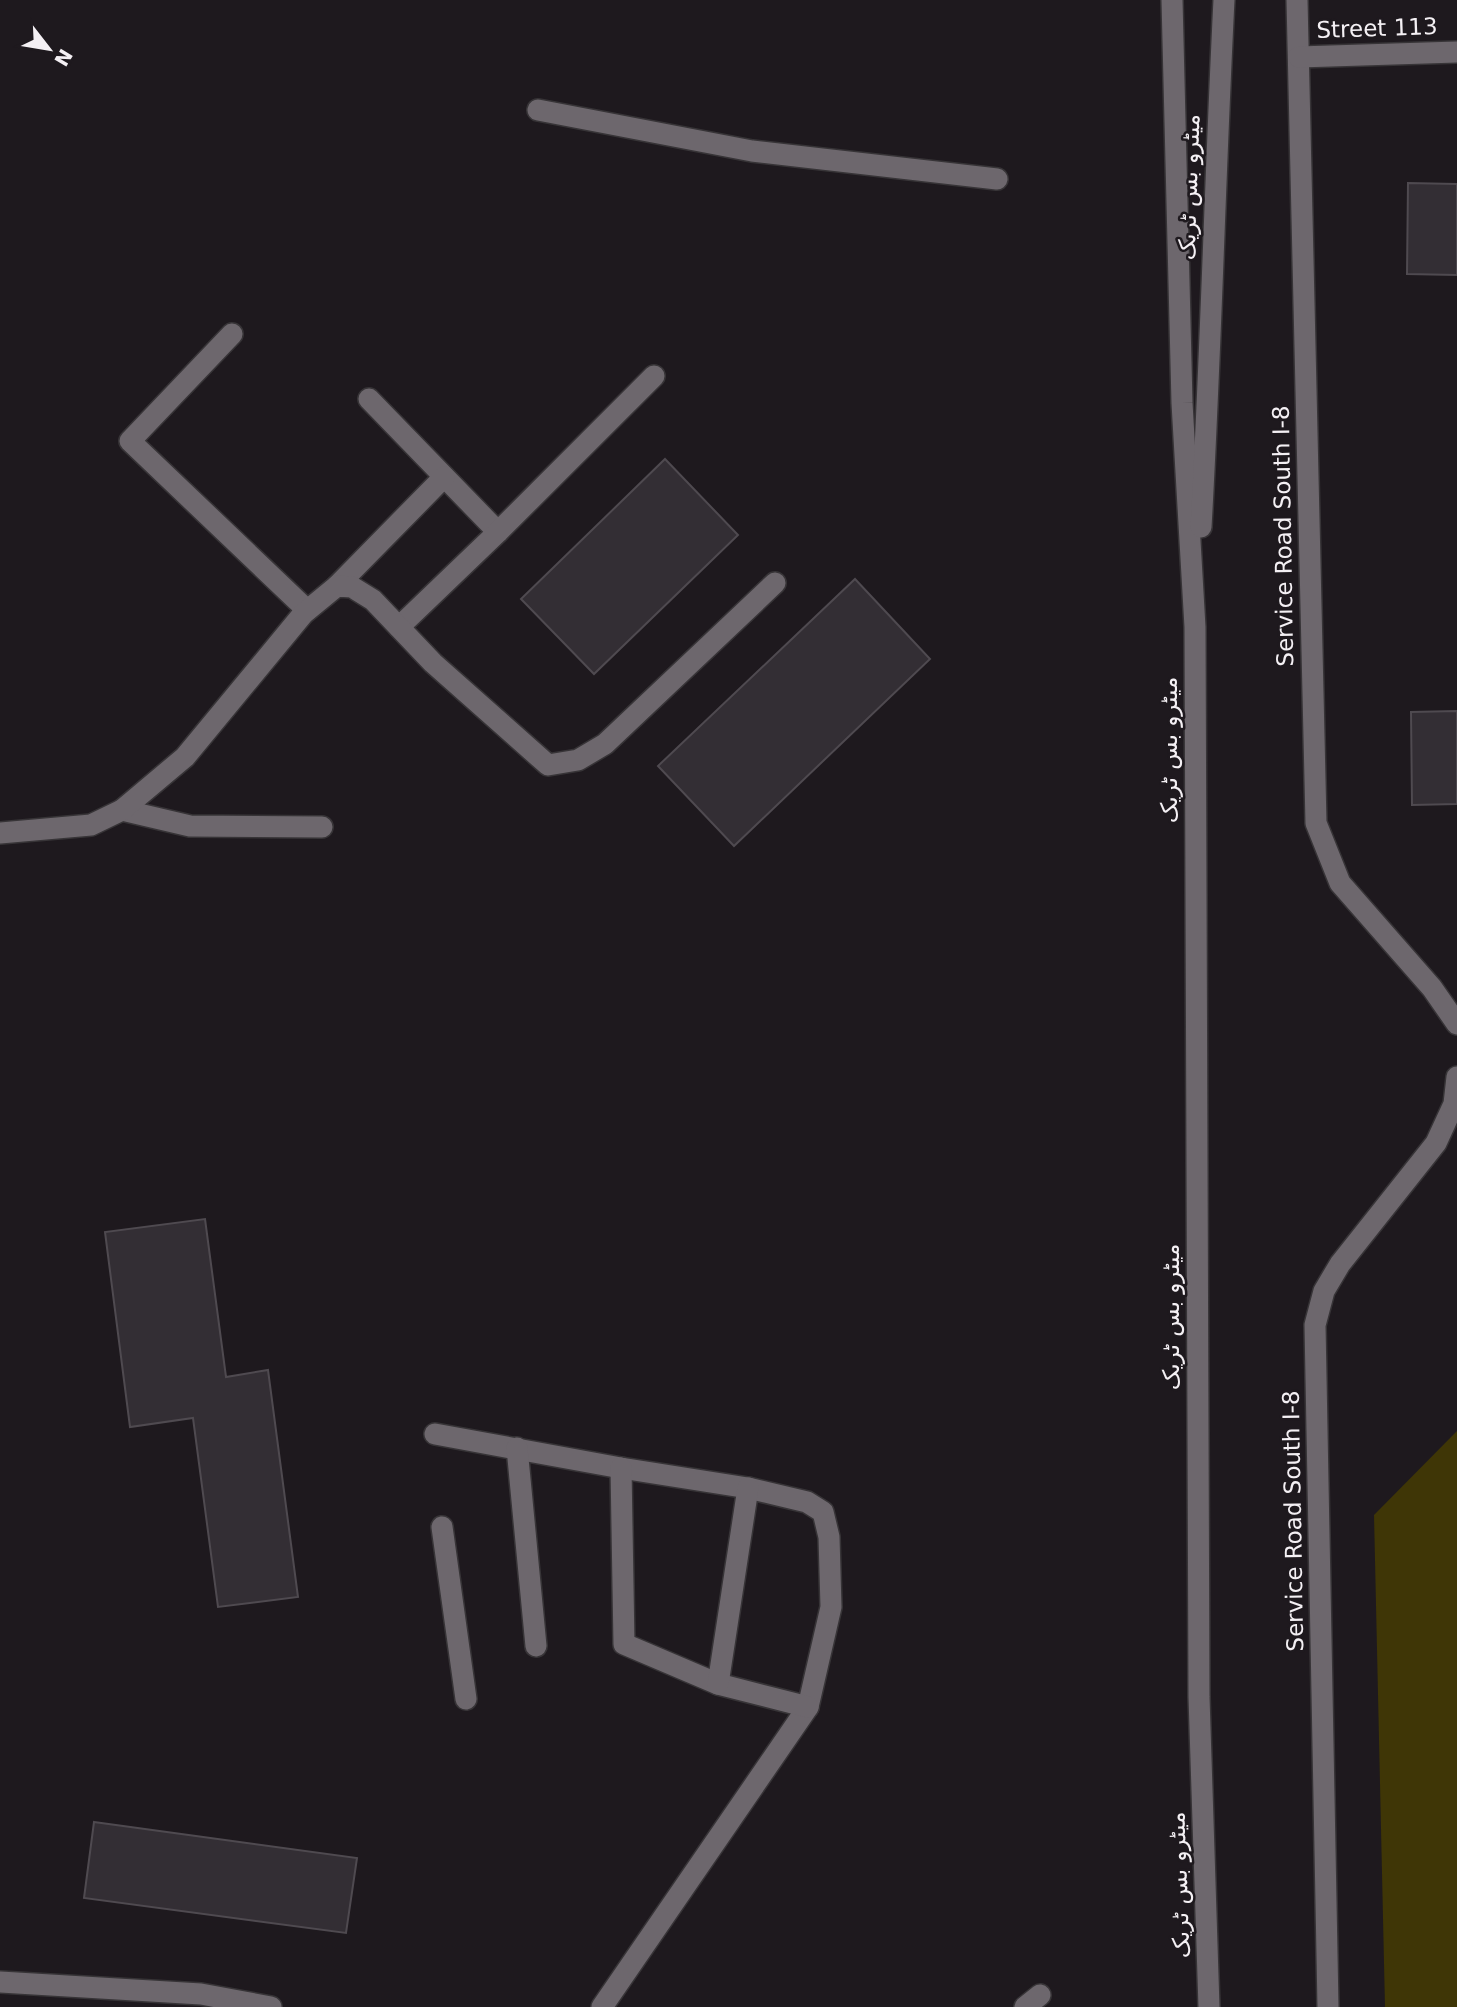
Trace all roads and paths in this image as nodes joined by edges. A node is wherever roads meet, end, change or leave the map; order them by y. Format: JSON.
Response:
{"nodes":[{"id":1,"x":1172,"y":0,"type":"edge"},
{"id":2,"x":1224,"y":0,"type":"edge"},
{"id":3,"x":1297,"y":0,"type":"edge"},
{"id":4,"x":1457,"y":51,"type":"edge"},
{"id":5,"x":1299,"y":57,"type":"junction"},
{"id":6,"x":538,"y":110,"type":"dead end"},
{"id":7,"x":997,"y":179,"type":"dead end"},
{"id":8,"x":232,"y":334,"type":"dead end"},
{"id":9,"x":654,"y":376,"type":"dead end"},
{"id":10,"x":369,"y":399,"type":"dead end"},
{"id":11,"x":444,"y":477,"type":"junction"},
{"id":12,"x":498,"y":532,"type":"junction"},
{"id":13,"x":775,"y":583,"type":"dead end"},
{"id":14,"x":337,"y":586,"type":"junction"},
{"id":15,"x":307,"y":610,"type":"junction"},
{"id":16,"x":399,"y":627,"type":"junction"},
{"id":17,"x":1195,"y":627,"type":"junction"},
{"id":18,"x":122,"y":810,"type":"junction"},
{"id":19,"x":323,"y":827,"type":"dead end"},
{"id":20,"x":0,"y":833,"type":"edge"},
{"id":21,"x":1457,"y":1024,"type":"edge"},
{"id":22,"x":1457,"y":1077,"type":"edge"},
{"id":23,"x":435,"y":1434,"type":"dead end"},
{"id":24,"x":517,"y":1448,"type":"junction"},
{"id":25,"x":621,"y":1468,"type":"junction"},
{"id":26,"x":748,"y":1488,"type":"junction"},
{"id":27,"x":442,"y":1527,"type":"dead end"},
{"id":28,"x":536,"y":1646,"type":"dead end"},
{"id":29,"x":718,"y":1684,"type":"junction"},
{"id":30,"x":466,"y":1699,"type":"dead end"},
{"id":31,"x":808,"y":1707,"type":"junction"},
{"id":32,"x":0,"y":1982,"type":"edge"},
{"id":33,"x":271,"y":2007,"type":"edge"},
{"id":34,"x":602,"y":2007,"type":"edge"},
{"id":35,"x":1209,"y":2007,"type":"edge"},
{"id":36,"x":1328,"y":2007,"type":"edge"}],
"edges":[{"from":1,"to":17,"type":"street","name":"میٹرو بس ٹریک"},
{"from":2,"to":17,"type":"street","name":"میٹرو بس ٹریک"},
{"from":3,"to":5,"type":"street","name":"Service Road South I-8"},
{"from":4,"to":5,"type":"street","name":"Street 113"},
{"from":5,"to":21,"type":"street","name":"Service Road South I-8"},
{"from":6,"to":7,"type":"street"},
{"from":8,"to":15,"type":"street"},
{"from":9,"to":12,"type":"street"},
{"from":10,"to":11,"type":"street"},
{"from":11,"to":12,"type":"street"},
{"from":11,"to":14,"type":"street"},
{"from":12,"to":16,"type":"street"},
{"from":13,"to":16,"type":"street"},
{"from":14,"to":15,"type":"street"},
{"from":14,"to":16,"type":"street"},
{"from":15,"to":18,"type":"street"},
{"from":17,"to":35,"type":"street","name":"میٹرو بس ٹریک"},
{"from":18,"to":19,"type":"street"},
{"from":18,"to":20,"type":"street"},
{"from":22,"to":36,"type":"street","name":"Service Road South I-8"},
{"from":23,"to":24,"type":"street"},
{"from":24,"to":25,"type":"street"},
{"from":24,"to":28,"type":"street"},
{"from":25,"to":26,"type":"street"},
{"from":25,"to":29,"type":"street"},
{"from":26,"to":29,"type":"street"},
{"from":26,"to":31,"type":"street"},
{"from":27,"to":30,"type":"street"},
{"from":29,"to":31,"type":"street"},
{"from":31,"to":34,"type":"street"},
{"from":32,"to":33,"type":"street"}]}
